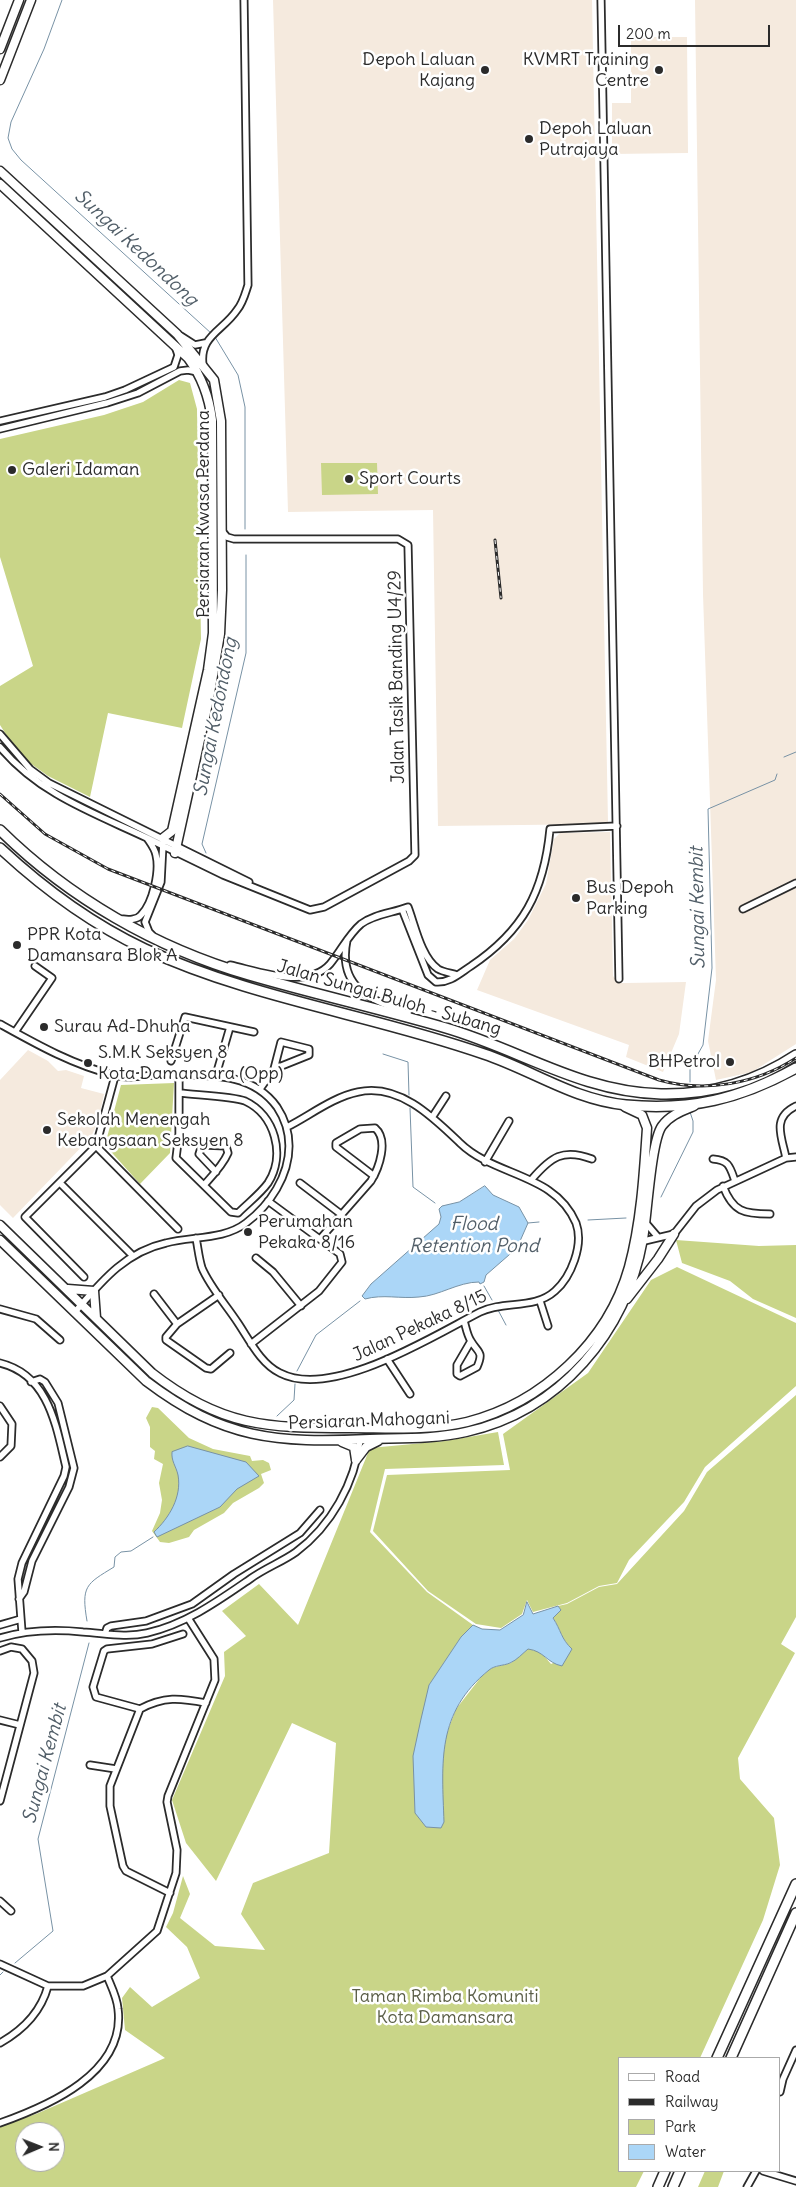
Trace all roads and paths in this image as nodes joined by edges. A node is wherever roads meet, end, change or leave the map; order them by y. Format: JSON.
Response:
{"nodes":[{"id":1,"x":20,"y":0,"type":"edge"},
{"id":2,"x":31,"y":0,"type":"edge"},
{"id":3,"x":244,"y":0,"type":"edge"},
{"id":4,"x":601,"y":0,"type":"edge"},
{"id":5,"x":0,"y":49,"type":"edge"},
{"id":6,"x":0,"y":80,"type":"edge"},
{"id":7,"x":0,"y":171,"type":"edge"},
{"id":8,"x":0,"y":184,"type":"edge"},
{"id":9,"x":177,"y":334,"type":"junction"},
{"id":10,"x":205,"y":343,"type":"junction"},
{"id":11,"x":175,"y":346,"type":"junction"},
{"id":12,"x":203,"y":365,"type":"junction"},
{"id":13,"x":198,"y":372,"type":"junction"},
{"id":14,"x":0,"y":421,"type":"edge"},
{"id":15,"x":0,"y":429,"type":"edge"},
{"id":16,"x":220,"y":527,"type":"junction"},
{"id":17,"x":234,"y":539,"type":"junction"},
{"id":18,"x":220,"y":550,"type":"junction"},
{"id":19,"x":0,"y":734,"type":"edge"},
{"id":20,"x":0,"y":747,"type":"edge"},
{"id":21,"x":616,"y":826,"type":"junction"},
{"id":22,"x":0,"y":830,"type":"edge"},
{"id":23,"x":147,"y":838,"type":"junction"},
{"id":24,"x":163,"y":842,"type":"junction"},
{"id":25,"x":0,"y":848,"type":"edge"},
{"id":26,"x":176,"y":850,"type":"junction"},
{"id":27,"x":157,"y":858,"type":"junction"},
{"id":28,"x":796,"y":883,"type":"edge"},
{"id":29,"x":402,"y":909,"type":"junction"},
{"id":30,"x":743,"y":909,"type":"dead end"},
{"id":31,"x":116,"y":918,"type":"junction"},
{"id":32,"x":347,"y":938,"type":"junction"},
{"id":33,"x":163,"y":943,"type":"junction"},
{"id":34,"x":208,"y":960,"type":"junction"},
{"id":35,"x":35,"y":966,"type":"dead end"},
{"id":36,"x":457,"y":975,"type":"junction"},
{"id":37,"x":619,"y":979,"type":"dead end"},
{"id":38,"x":0,"y":1024,"type":"edge"},
{"id":39,"x":230,"y":1027,"type":"junction"},
{"id":40,"x":448,"y":1028,"type":"junction"},
{"id":41,"x":14,"y":1032,"type":"junction"},
{"id":42,"x":254,"y":1032,"type":"dead end"},
{"id":43,"x":796,"y":1055,"type":"edge"},
{"id":44,"x":171,"y":1061,"type":"dead end"},
{"id":45,"x":796,"y":1068,"type":"edge"},
{"id":46,"x":274,"y":1069,"type":"junction"},
{"id":47,"x":179,"y":1075,"type":"junction"},
{"id":48,"x":216,"y":1075,"type":"junction"},
{"id":49,"x":115,"y":1076,"type":"junction"},
{"id":50,"x":260,"y":1089,"type":"junction"},
{"id":51,"x":180,"y":1093,"type":"junction"},
{"id":52,"x":446,"y":1096,"type":"dead end"},
{"id":53,"x":608,"y":1102,"type":"junction"},
{"id":54,"x":696,"y":1105,"type":"junction"},
{"id":55,"x":796,"y":1106,"type":"edge"},
{"id":56,"x":433,"y":1116,"type":"junction"},
{"id":57,"x":509,"y":1121,"type":"dead end"},
{"id":58,"x":287,"y":1127,"type":"junction"},
{"id":59,"x":96,"y":1146,"type":"junction"},
{"id":60,"x":796,"y":1157,"type":"edge"},
{"id":61,"x":786,"y":1158,"type":"junction"},
{"id":62,"x":592,"y":1159,"type":"dead end"},
{"id":63,"x":713,"y":1159,"type":"dead end"},
{"id":64,"x":485,"y":1162,"type":"junction"},
{"id":65,"x":216,"y":1172,"type":"junction"},
{"id":66,"x":374,"y":1176,"type":"junction"},
{"id":67,"x":532,"y":1179,"type":"junction"},
{"id":68,"x":736,"y":1181,"type":"junction"},
{"id":69,"x":60,"y":1183,"type":"junction"},
{"id":70,"x":300,"y":1183,"type":"dead end"},
{"id":71,"x":204,"y":1185,"type":"junction"},
{"id":72,"x":723,"y":1186,"type":"junction"},
{"id":73,"x":268,"y":1201,"type":"junction"},
{"id":74,"x":770,"y":1214,"type":"dead end"},
{"id":75,"x":342,"y":1215,"type":"junction"},
{"id":76,"x":645,"y":1222,"type":"junction"},
{"id":77,"x":0,"y":1225,"type":"edge"},
{"id":78,"x":178,"y":1229,"type":"dead end"},
{"id":79,"x":674,"y":1234,"type":"junction"},
{"id":80,"x":657,"y":1236,"type":"junction"},
{"id":81,"x":196,"y":1238,"type":"junction"},
{"id":82,"x":320,"y":1239,"type":"junction"},
{"id":83,"x":0,"y":1240,"type":"edge"},
{"id":84,"x":642,"y":1240,"type":"junction"},
{"id":85,"x":634,"y":1248,"type":"junction"},
{"id":86,"x":132,"y":1255,"type":"junction"},
{"id":87,"x":256,"y":1258,"type":"dead end"},
{"id":88,"x":84,"y":1277,"type":"dead end"},
{"id":89,"x":65,"y":1288,"type":"junction"},
{"id":90,"x":94,"y":1291,"type":"junction"},
{"id":91,"x":154,"y":1294,"type":"dead end"},
{"id":92,"x":220,"y":1295,"type":"junction"},
{"id":93,"x":540,"y":1301,"type":"junction"},
{"id":94,"x":82,"y":1304,"type":"junction"},
{"id":95,"x":301,"y":1306,"type":"junction"},
{"id":96,"x":622,"y":1306,"type":"junction"},
{"id":97,"x":0,"y":1309,"type":"edge"},
{"id":98,"x":74,"y":1312,"type":"junction"},
{"id":99,"x":96,"y":1318,"type":"junction"},
{"id":100,"x":464,"y":1321,"type":"junction"},
{"id":101,"x":177,"y":1324,"type":"junction"},
{"id":102,"x":548,"y":1326,"type":"dead end"},
{"id":103,"x":60,"y":1340,"type":"dead end"},
{"id":104,"x":470,"y":1341,"type":"junction"},
{"id":105,"x":252,"y":1344,"type":"junction"},
{"id":106,"x":230,"y":1353,"type":"dead end"},
{"id":107,"x":387,"y":1359,"type":"junction"},
{"id":108,"x":0,"y":1363,"type":"edge"},
{"id":109,"x":31,"y":1382,"type":"junction"},
{"id":110,"x":410,"y":1394,"type":"dead end"},
{"id":111,"x":0,"y":1406,"type":"edge"},
{"id":112,"x":294,"y":1428,"type":"junction"},
{"id":113,"x":404,"y":1428,"type":"junction"},
{"id":114,"x":384,"y":1439,"type":"junction"},
{"id":115,"x":334,"y":1440,"type":"junction"},
{"id":116,"x":360,"y":1440,"type":"junction"},
{"id":117,"x":0,"y":1457,"type":"edge"},
{"id":118,"x":356,"y":1460,"type":"junction"},
{"id":119,"x":320,"y":1510,"type":"dead end"},
{"id":120,"x":273,"y":1552,"type":"junction"},
{"id":121,"x":279,"y":1562,"type":"junction"},
{"id":122,"x":19,"y":1599,"type":"junction"},
{"id":123,"x":188,"y":1618,"type":"junction"},
{"id":124,"x":21,"y":1619,"type":"junction"},
{"id":125,"x":0,"y":1625,"type":"edge"},
{"id":126,"x":22,"y":1632,"type":"junction"},
{"id":127,"x":105,"y":1634,"type":"junction"},
{"id":128,"x":183,"y":1634,"type":"dead end"},
{"id":129,"x":0,"y":1638,"type":"edge"},
{"id":130,"x":0,"y":1651,"type":"edge"},
{"id":131,"x":206,"y":1703,"type":"junction"},
{"id":132,"x":140,"y":1709,"type":"junction"},
{"id":133,"x":0,"y":1720,"type":"edge"},
{"id":134,"x":20,"y":1725,"type":"junction"},
{"id":135,"x":90,"y":1765,"type":"dead end"},
{"id":136,"x":116,"y":1770,"type":"junction"},
{"id":137,"x":0,"y":1801,"type":"edge"},
{"id":138,"x":796,"y":1884,"type":"edge"},
{"id":139,"x":170,"y":1893,"type":"junction"},
{"id":140,"x":0,"y":1900,"type":"edge"},
{"id":141,"x":10,"y":1911,"type":"dead end"},
{"id":142,"x":796,"y":1913,"type":"edge"},
{"id":143,"x":0,"y":1964,"type":"edge"},
{"id":144,"x":107,"y":1976,"type":"junction"},
{"id":145,"x":48,"y":1986,"type":"junction"},
{"id":146,"x":0,"y":2044,"type":"edge"},
{"id":147,"x":796,"y":2050,"type":"edge"},
{"id":148,"x":717,"y":2057,"type":"edge"},
{"id":149,"x":731,"y":2057,"type":"edge"},
{"id":150,"x":781,"y":2088,"type":"edge"},
{"id":151,"x":0,"y":2123,"type":"edge"},
{"id":152,"x":666,"y":2172,"type":"edge"},
{"id":153,"x":680,"y":2172,"type":"edge"},
{"id":154,"x":755,"y":2172,"type":"edge"},
{"id":155,"x":766,"y":2172,"type":"edge"},
{"id":156,"x":796,"y":2181,"type":"edge"},
{"id":157,"x":658,"y":2187,"type":"edge"},
{"id":158,"x":673,"y":2187,"type":"edge"},
{"id":159,"x":747,"y":2187,"type":"edge"}],
"edges":[{"from":1,"to":5,"type":"main road"},
{"from":2,"to":6,"type":"main road"},
{"from":3,"to":10,"type":"street"},
{"from":4,"to":21,"type":"street"},
{"from":7,"to":9,"type":"main road","name":"Persiaran Kwasa Perdana"},
{"from":8,"to":11,"type":"main road","name":"Persiaran Kwasa Perdana"},
{"from":9,"to":10,"type":"street"},
{"from":9,"to":12,"type":"main road","name":"Persiaran Kwasa Perdana"},
{"from":10,"to":12,"type":"street"},
{"from":11,"to":13,"type":"main road","name":"Persiaran Kwasa Perdana"},
{"from":11,"to":14,"type":"street"},
{"from":12,"to":16,"type":"main road","name":"Persiaran Kwasa Perdana"},
{"from":13,"to":15,"type":"street"},
{"from":13,"to":24,"type":"main road","name":"Persiaran Kwasa Perdana"},
{"from":16,"to":17,"type":"street"},
{"from":16,"to":18,"type":"main road","name":"Persiaran Kwasa Perdana"},
{"from":17,"to":18,"type":"street"},
{"from":17,"to":26,"type":"street","name":"Jalan Tasik Banding U4/29"},
{"from":18,"to":26,"type":"main road","name":"Persiaran Kwasa Perdana"},
{"from":19,"to":24,"type":"street"},
{"from":20,"to":23,"type":"street"},
{"from":21,"to":36,"type":"street"},
{"from":21,"to":37,"type":"street"},
{"from":22,"to":31,"type":"highway","name":"Jalan Sungai Buloh - Subang"},
{"from":23,"to":24,"type":"street"},
{"from":23,"to":27,"type":"street"},
{"from":24,"to":26,"type":"street","name":"Jalan Tasik Banding U4/29"},
{"from":24,"to":27,"type":"street"},
{"from":24,"to":33,"type":"street"},
{"from":25,"to":53,"type":"highway","name":"Jalan Sungai Buloh - Subang"},
{"from":27,"to":31,"type":"street"},
{"from":28,"to":30,"type":"street"},
{"from":29,"to":32,"type":"street"},
{"from":29,"to":36,"type":"street"},
{"from":29,"to":36,"type":"street"},
{"from":31,"to":33,"type":"highway","name":"Jalan Sungai Buloh - Subang"},
{"from":32,"to":34,"type":"street"},
{"from":32,"to":40,"type":"street"},
{"from":33,"to":34,"type":"highway","name":"Jalan Sungai Buloh - Subang"},
{"from":34,"to":40,"type":"highway","name":"Jalan Sungai Buloh - Subang"},
{"from":35,"to":41,"type":"street"},
{"from":38,"to":41,"type":"street"},
{"from":39,"to":42,"type":"street"},
{"from":39,"to":44,"type":"street"},
{"from":39,"to":48,"type":"street"},
{"from":40,"to":43,"type":"highway","name":"Jalan Sungai Buloh - Subang"},
{"from":41,"to":49,"type":"street"},
{"from":45,"to":54,"type":"highway","name":"Jalan Sungai Buloh - Subang"},
{"from":46,"to":46,"type":"street"},
{"from":46,"to":50,"type":"street"},
{"from":47,"to":48,"type":"street"},
{"from":47,"to":49,"type":"street"},
{"from":47,"to":51,"type":"street"},
{"from":48,"to":50,"type":"street"},
{"from":49,"to":59,"type":"street"},
{"from":50,"to":58,"type":"street"},
{"from":51,"to":71,"type":"street"},
{"from":51,"to":71,"type":"street"},
{"from":52,"to":56,"type":"street"},
{"from":53,"to":54,"type":"highway","name":"Jalan Sungai Buloh - Subang"},
{"from":53,"to":85,"type":"main road","name":"Persiaran Mahogani"},
{"from":54,"to":76,"type":"main road","name":"Persiaran Mahogani"},
{"from":55,"to":61,"type":"street"},
{"from":56,"to":58,"type":"street"},
{"from":56,"to":64,"type":"street"},
{"from":57,"to":64,"type":"street"},
{"from":58,"to":73,"type":"street"},
{"from":59,"to":69,"type":"street"},
{"from":59,"to":78,"type":"street"},
{"from":60,"to":61,"type":"street"},
{"from":61,"to":68,"type":"street"},
{"from":62,"to":67,"type":"street"},
{"from":63,"to":68,"type":"street"},
{"from":64,"to":67,"type":"street"},
{"from":65,"to":65,"type":"street"},
{"from":65,"to":71,"type":"street"},
{"from":66,"to":66,"type":"street"},
{"from":66,"to":75,"type":"street"},
{"from":67,"to":93,"type":"street"},
{"from":68,"to":72,"type":"street"},
{"from":69,"to":86,"type":"street"},
{"from":69,"to":88,"type":"street"},
{"from":70,"to":75,"type":"street"},
{"from":72,"to":74,"type":"street"},
{"from":72,"to":79,"type":"street"},
{"from":73,"to":81,"type":"street"},
{"from":73,"to":82,"type":"street"},
{"from":75,"to":82,"type":"street"},
{"from":76,"to":80,"type":"street"},
{"from":76,"to":84,"type":"main road","name":"Persiaran Mahogani"},
{"from":77,"to":89,"type":"main road","name":"Persiaran Mahogani"},
{"from":79,"to":80,"type":"street"},
{"from":79,"to":96,"type":"main road"},
{"from":80,"to":84,"type":"street"},
{"from":81,"to":86,"type":"street"},
{"from":81,"to":92,"type":"street","name":"Jalan Pekaka 8/15"},
{"from":82,"to":95,"type":"street"},
{"from":83,"to":98,"type":"main road","name":"Persiaran Mahogani"},
{"from":84,"to":85,"type":"street"},
{"from":84,"to":96,"type":"main road","name":"Persiaran Mahogani"},
{"from":85,"to":113,"type":"main road","name":"Persiaran Mahogani"},
{"from":86,"to":90,"type":"street"},
{"from":87,"to":95,"type":"street"},
{"from":89,"to":90,"type":"main road"},
{"from":89,"to":94,"type":"main road","name":"Persiaran Mahogani"},
{"from":90,"to":94,"type":"street"},
{"from":90,"to":99,"type":"main road"},
{"from":91,"to":101,"type":"street"},
{"from":92,"to":101,"type":"street"},
{"from":92,"to":105,"type":"street","name":"Jalan Pekaka 8/15"},
{"from":93,"to":100,"type":"street","name":"Jalan Pekaka 8/15"},
{"from":93,"to":102,"type":"street"},
{"from":94,"to":98,"type":"street"},
{"from":94,"to":99,"type":"main road","name":"Persiaran Mahogani"},
{"from":95,"to":105,"type":"street"},
{"from":96,"to":114,"type":"main road","name":"Persiaran Mahogani"},
{"from":97,"to":103,"type":"street"},
{"from":98,"to":115,"type":"main road","name":"Persiaran Mahogani"},
{"from":99,"to":112,"type":"main road","name":"Persiaran Mahogani"},
{"from":100,"to":104,"type":"street"},
{"from":100,"to":107,"type":"street","name":"Jalan Pekaka 8/15"},
{"from":101,"to":106,"type":"street"},
{"from":104,"to":104,"type":"street"},
{"from":105,"to":107,"type":"street","name":"Jalan Pekaka 8/15"},
{"from":107,"to":110,"type":"street"},
{"from":108,"to":109,"type":"street"},
{"from":109,"to":122,"type":"street"},
{"from":109,"to":122,"type":"street"},
{"from":111,"to":117,"type":"street"},
{"from":112,"to":113,"type":"main road","name":"Persiaran Mahogani"},
{"from":112,"to":116,"type":"main road"},
{"from":113,"to":116,"type":"main road"},
{"from":114,"to":116,"type":"main road","name":"Persiaran Mahogani"},
{"from":114,"to":118,"type":"main road"},
{"from":115,"to":116,"type":"main road","name":"Persiaran Mahogani"},
{"from":115,"to":118,"type":"main road"},
{"from":116,"to":118,"type":"street"},
{"from":118,"to":121,"type":"street"},
{"from":119,"to":120,"type":"street"},
{"from":120,"to":121,"type":"street"},
{"from":120,"to":127,"type":"street"},
{"from":121,"to":123,"type":"street"},
{"from":122,"to":124,"type":"street"},
{"from":123,"to":127,"type":"street"},
{"from":123,"to":131,"type":"street"},
{"from":124,"to":125,"type":"street"},
{"from":124,"to":126,"type":"street"},
{"from":126,"to":127,"type":"street"},
{"from":126,"to":129,"type":"street"},
{"from":128,"to":132,"type":"street"},
{"from":130,"to":134,"type":"street"},
{"from":131,"to":132,"type":"street"},
{"from":131,"to":139,"type":"street"},
{"from":132,"to":136,"type":"street"},
{"from":133,"to":134,"type":"street"},
{"from":134,"to":137,"type":"street"},
{"from":135,"to":136,"type":"street"},
{"from":136,"to":139,"type":"street"},
{"from":138,"to":148,"type":"highway"},
{"from":139,"to":144,"type":"street"},
{"from":140,"to":141,"type":"street"},
{"from":142,"to":149,"type":"highway"},
{"from":143,"to":145,"type":"street"},
{"from":144,"to":145,"type":"street"},
{"from":144,"to":151,"type":"street"},
{"from":145,"to":146,"type":"street"},
{"from":147,"to":150,"type":"street"},
{"from":152,"to":157,"type":"highway"},
{"from":153,"to":158,"type":"highway"},
{"from":154,"to":159,"type":"street"},
{"from":155,"to":156,"type":"street"}]}
